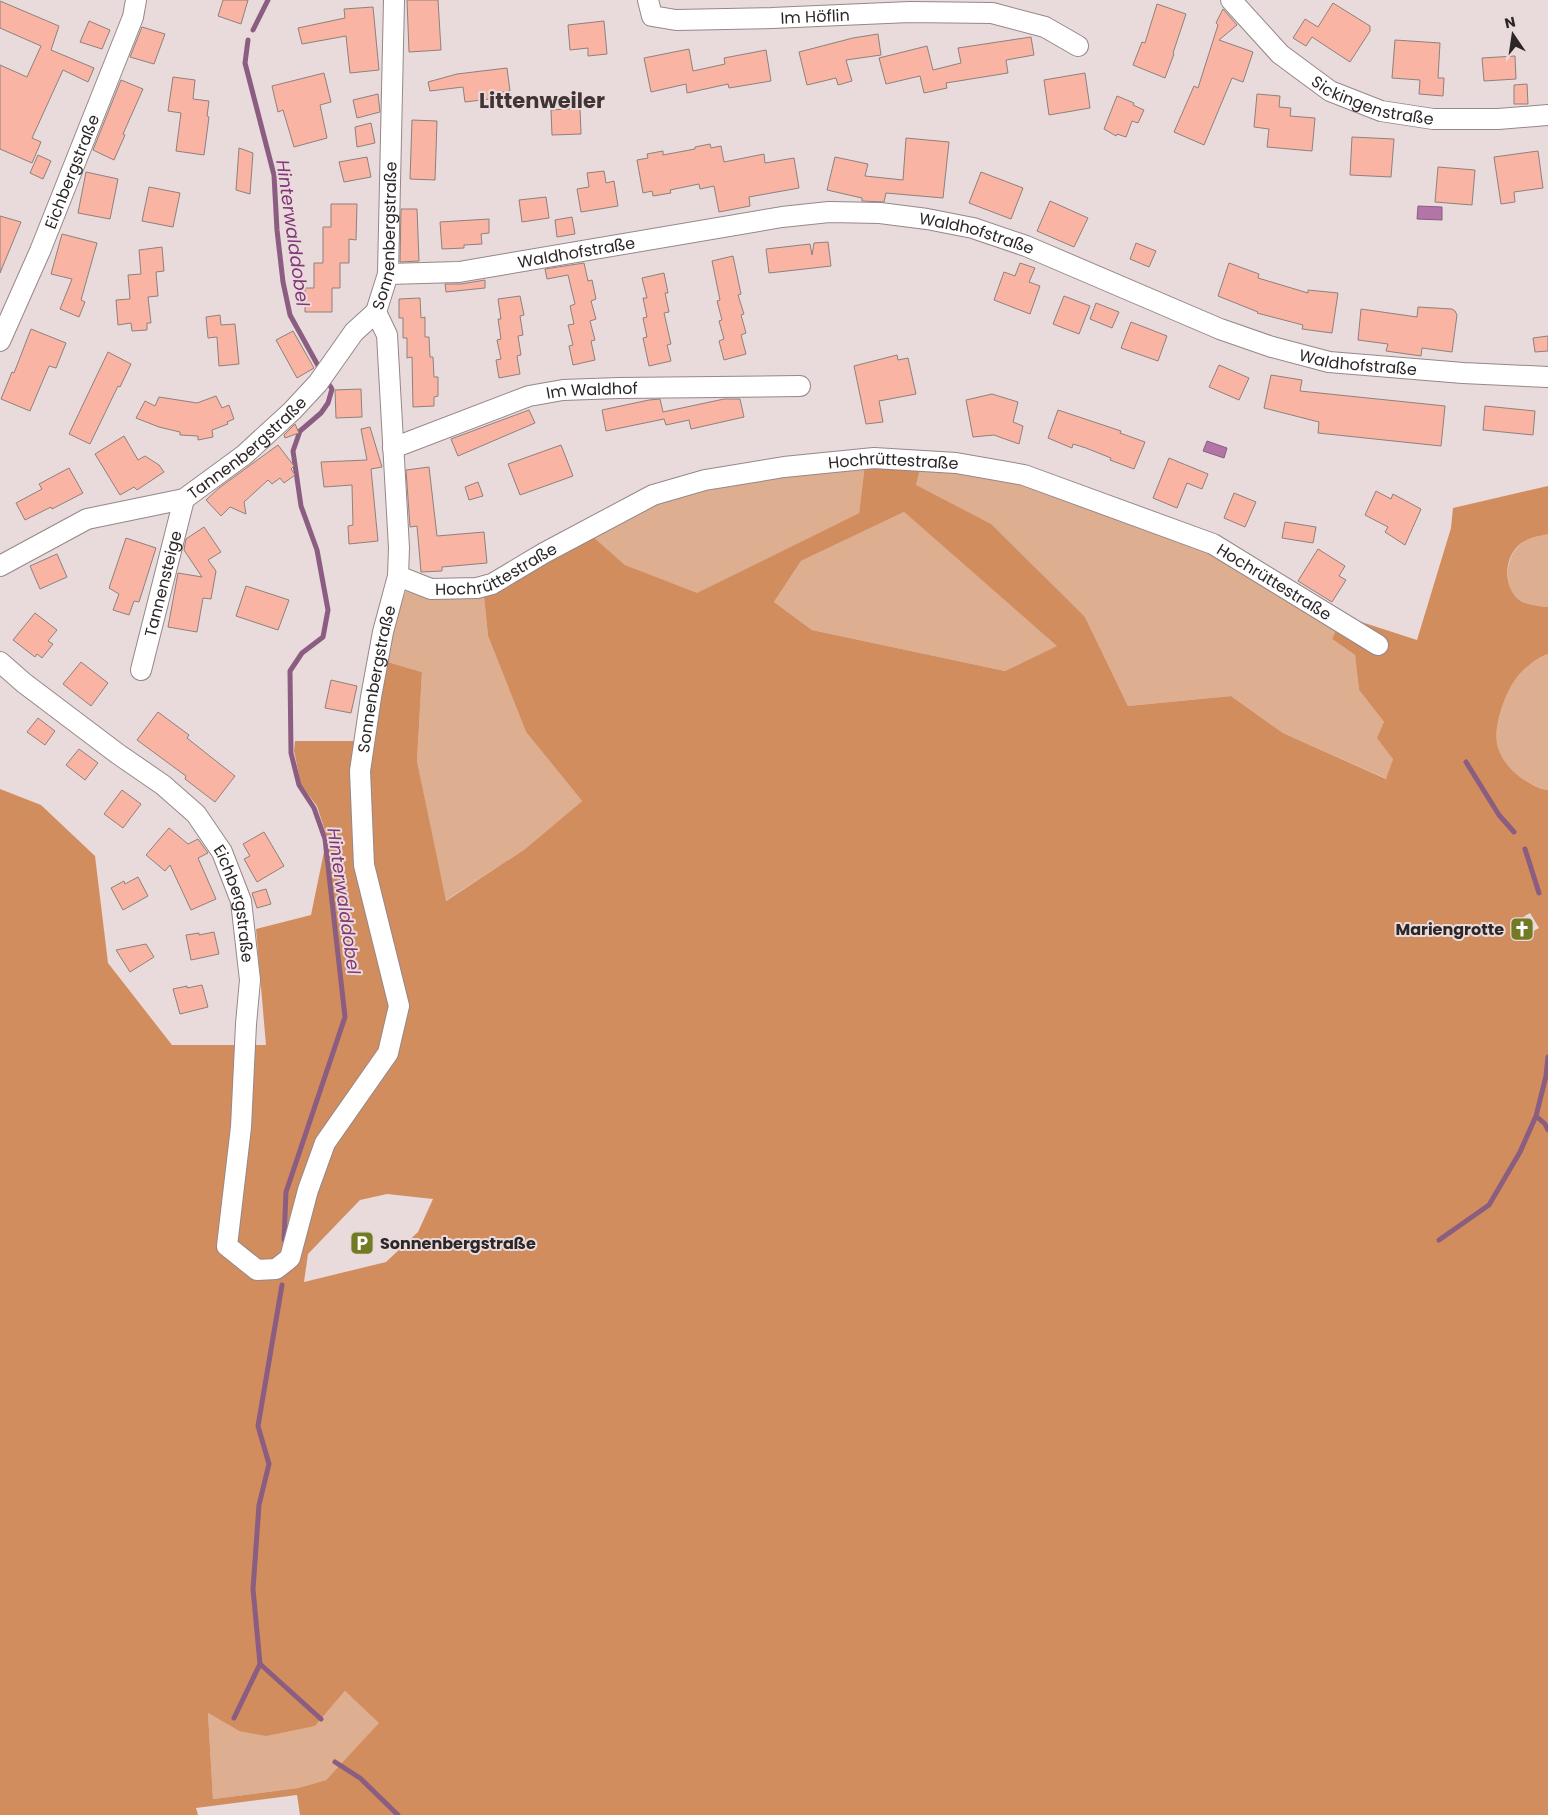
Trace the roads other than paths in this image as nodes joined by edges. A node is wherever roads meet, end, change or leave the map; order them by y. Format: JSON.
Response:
{"nodes":[{"id":1,"x":136,"y":0,"type":"edge"},
{"id":2,"x":394,"y":0,"type":"edge"},
{"id":3,"x":648,"y":0,"type":"edge"},
{"id":4,"x":1232,"y":0,"type":"edge"},
{"id":5,"x":1078,"y":46,"type":"dead end"},
{"id":6,"x":1548,"y":116,"type":"edge"},
{"id":7,"x":388,"y":274,"type":"junction"},
{"id":8,"x":376,"y":312,"type":"junction"},
{"id":9,"x":0,"y":341,"type":"edge"},
{"id":10,"x":1548,"y":377,"type":"edge"},
{"id":11,"x":800,"y":386,"type":"dead end"},
{"id":12,"x":393,"y":448,"type":"junction"},
{"id":13,"x":184,"y":499,"type":"junction"},
{"id":14,"x":0,"y":566,"type":"edge"},
{"id":15,"x":398,"y":576,"type":"junction"},
{"id":16,"x":1378,"y":645,"type":"dead end"},
{"id":17,"x":0,"y":662,"type":"edge"},
{"id":18,"x":141,"y":670,"type":"dead end"},
{"id":19,"x":227,"y":1246,"type":"joint"}],
"edges":[{"from":1,"to":9,"type":"street","name":"Eichbergstraße"},
{"from":2,"to":7,"type":"street","name":"Sonnenbergstraße"},
{"from":3,"to":5,"type":"street","name":"Im Höflin"},
{"from":4,"to":6,"type":"street","name":"Sickingenstraße"},
{"from":7,"to":8,"type":"street","name":"Sonnenbergstraße"},
{"from":7,"to":10,"type":"street","name":"Waldhofstraße"},
{"from":8,"to":12,"type":"street","name":"Sonnenbergstraße"},
{"from":8,"to":13,"type":"street","name":"Tannenbergstraße"},
{"from":11,"to":12,"type":"street","name":"Im Waldhof"},
{"from":12,"to":15,"type":"street","name":"Sonnenbergstraße"},
{"from":13,"to":14,"type":"street","name":"Tannenbergstraße"},
{"from":13,"to":18,"type":"street","name":"Tannensteige"},
{"from":15,"to":16,"type":"street","name":"Hochrüttestraße"},
{"from":15,"to":19,"type":"street","name":"Sonnenbergstraße"},
{"from":17,"to":19,"type":"street","name":"Eichbergstraße"}]}
